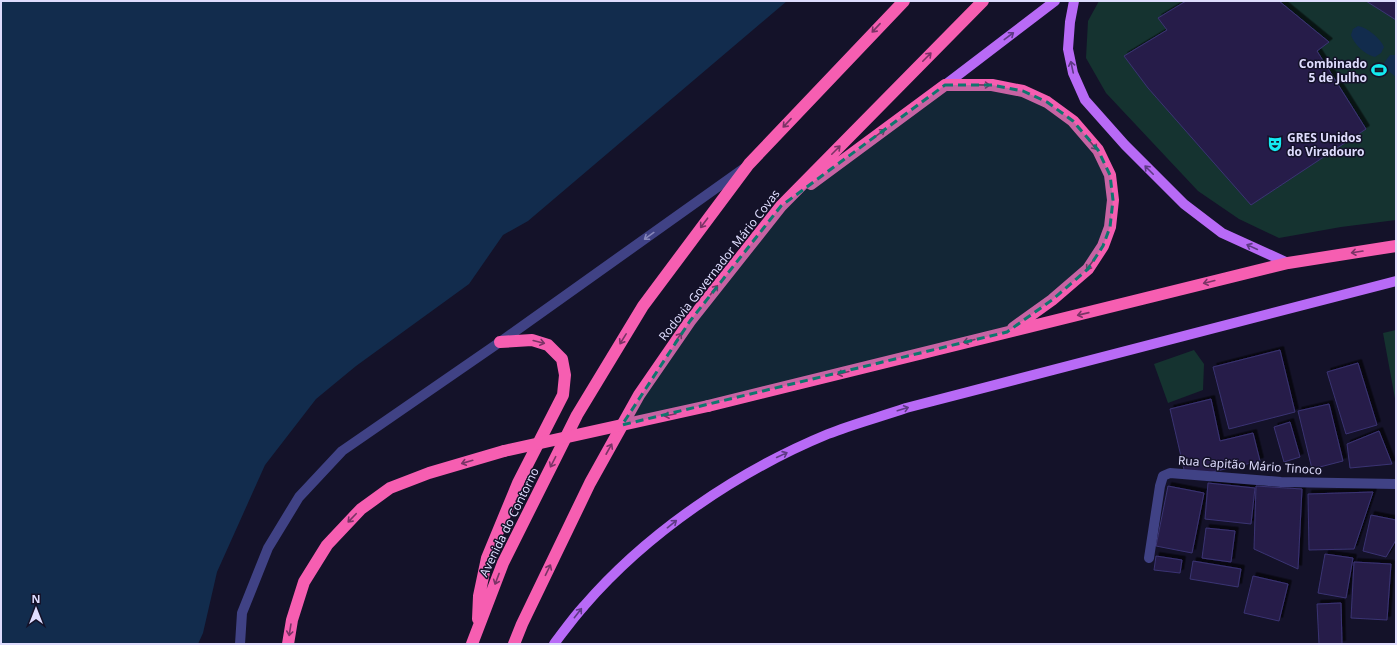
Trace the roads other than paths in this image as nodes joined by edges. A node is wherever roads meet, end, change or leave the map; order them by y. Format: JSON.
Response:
{"nodes":[{"id":1,"x":904,"y":1,"type":"edge"},
{"id":2,"x":983,"y":1,"type":"edge"},
{"id":3,"x":1055,"y":1,"type":"edge"},
{"id":4,"x":1074,"y":1,"type":"edge"},
{"id":5,"x":945,"y":85,"type":"junction"},
{"id":6,"x":749,"y":164,"type":"junction"},
{"id":7,"x":781,"y":206,"type":"junction"},
{"id":8,"x":1396,"y":246,"type":"edge"},
{"id":9,"x":1288,"y":263,"type":"junction"},
{"id":10,"x":1396,"y":281,"type":"edge"},
{"id":11,"x":1007,"y":332,"type":"junction"},
{"id":12,"x":500,"y":342,"type":"junction"},
{"id":13,"x":1396,"y":484,"type":"edge"},
{"id":14,"x":1148,"y":558,"type":"dead end"},
{"id":15,"x":477,"y":631,"type":"junction"},
{"id":16,"x":240,"y":644,"type":"edge"},
{"id":17,"x":288,"y":644,"type":"edge"},
{"id":18,"x":472,"y":644,"type":"edge"},
{"id":19,"x":514,"y":644,"type":"edge"},
{"id":20,"x":554,"y":644,"type":"edge"}],
"edges":[{"from":1,"to":6,"type":"highway","one_way":true},
{"from":7,"to":2,"type":"highway","name":"Rodovia Governador Mário Covas","one_way":true},
{"from":5,"to":3,"type":"main road","one_way":true},
{"from":9,"to":4,"type":"main road","one_way":true},
{"from":7,"to":5,"type":"highway","one_way":true},
{"from":5,"to":11,"type":"highway","one_way":true},
{"from":6,"to":12,"type":"street","one_way":true},
{"from":6,"to":15,"type":"highway","name":"Avenida do Contorno","one_way":true},
{"from":19,"to":7,"type":"highway","name":"Rodovia Governador Mário Covas","one_way":true},
{"from":8,"to":9,"type":"highway","one_way":true},
{"from":9,"to":11,"type":"highway","one_way":true},
{"from":20,"to":10,"type":"main road","one_way":true},
{"from":11,"to":17,"type":"highway","one_way":true,"bridge":true},
{"from":12,"to":15,"type":"highway","one_way":true},
{"from":12,"to":16,"type":"street"},
{"from":13,"to":14,"type":"street","name":"Rua Capitão Mário Tinoco"},
{"from":15,"to":18,"type":"highway","name":"Avenida do Contorno"}]}
